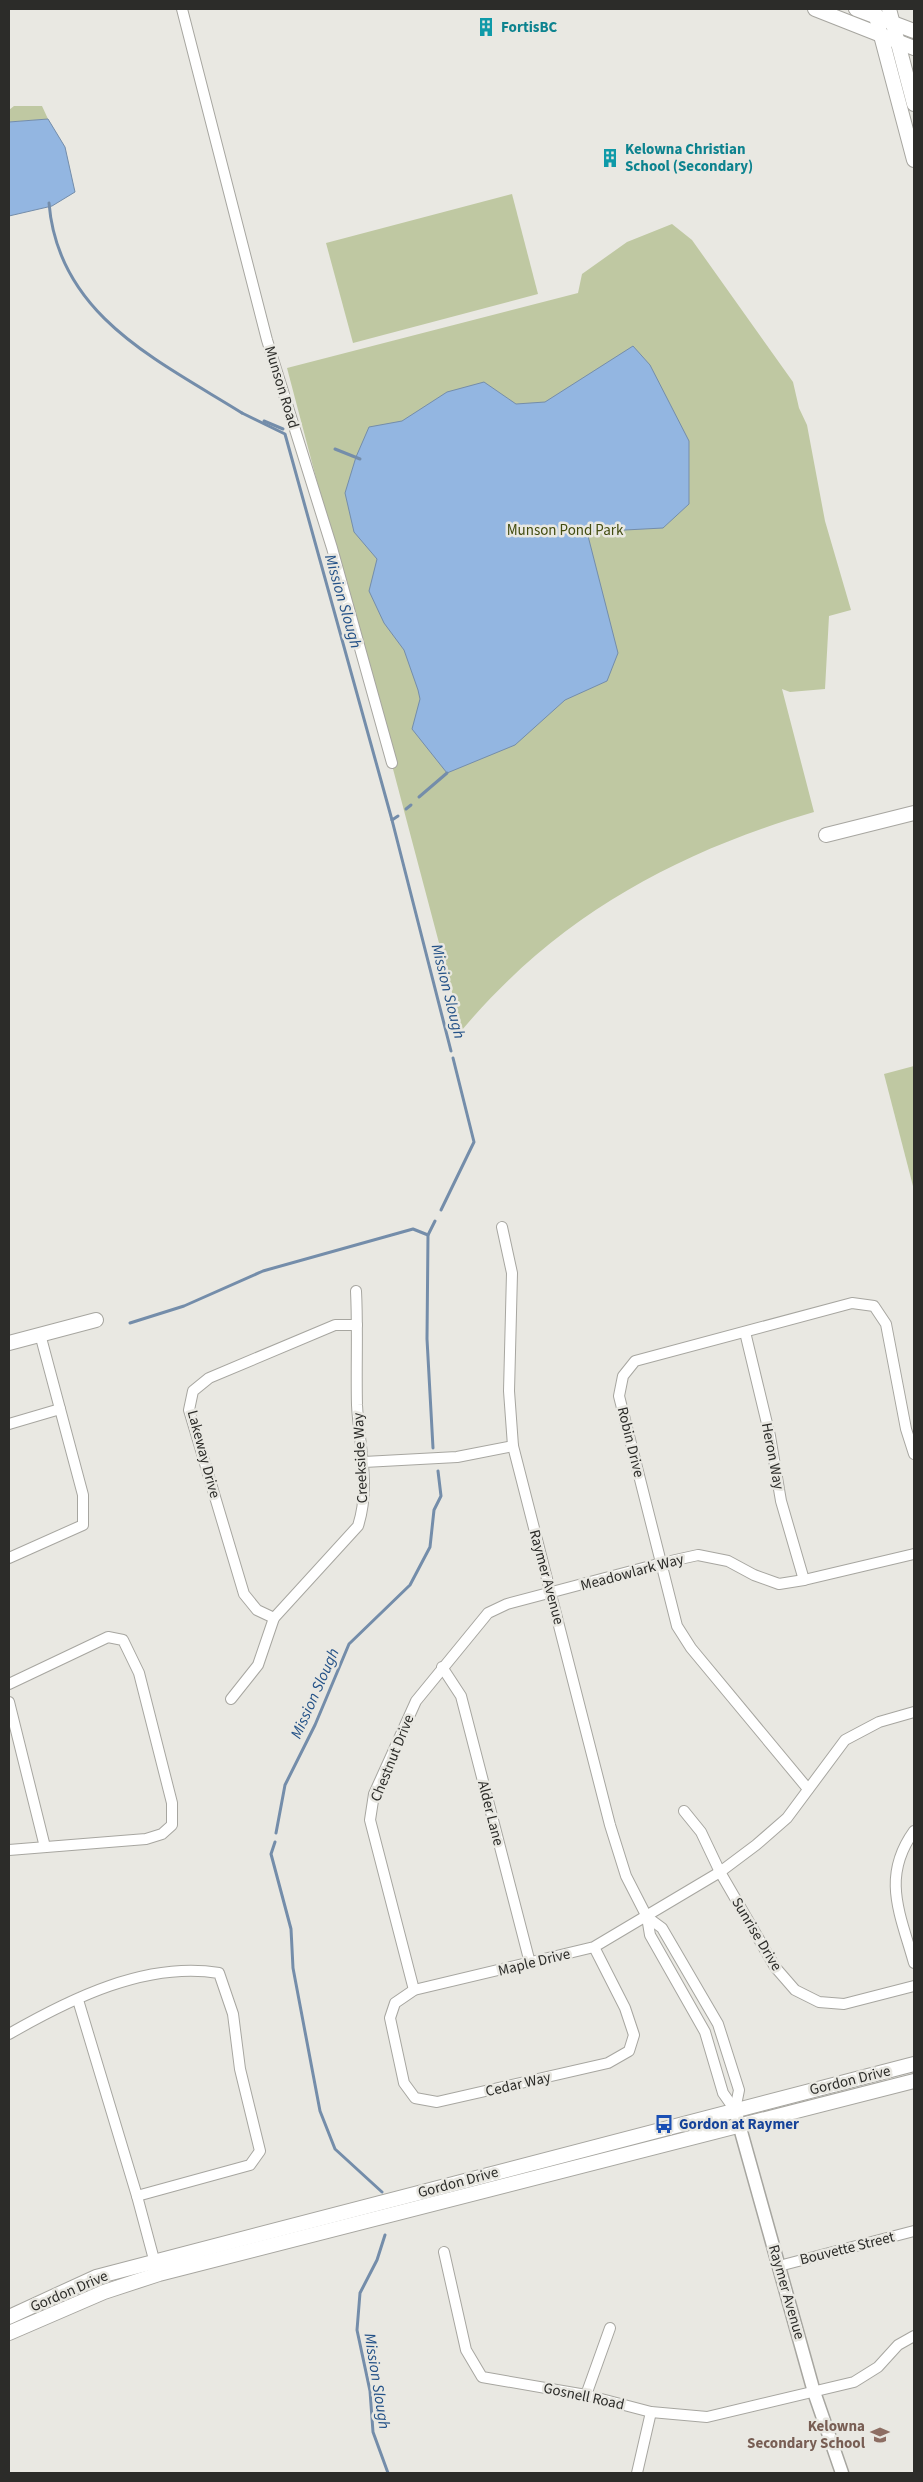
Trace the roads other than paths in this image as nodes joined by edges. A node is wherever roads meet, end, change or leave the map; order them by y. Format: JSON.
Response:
{"nodes":[{"id":1,"x":182,"y":9,"type":"edge"},
{"id":2,"x":815,"y":9,"type":"edge"},
{"id":3,"x":856,"y":9,"type":"edge"},
{"id":4,"x":875,"y":13,"type":"edge"},
{"id":5,"x":891,"y":15,"type":"edge"},
{"id":6,"x":914,"y":31,"type":"edge"},
{"id":7,"x":881,"y":34,"type":"junction"},
{"id":8,"x":898,"y":41,"type":"junction"},
{"id":9,"x":914,"y":48,"type":"edge"},
{"id":10,"x":914,"y":104,"type":"edge"},
{"id":11,"x":914,"y":160,"type":"edge"},
{"id":12,"x":392,"y":763,"type":"dead end"},
{"id":13,"x":914,"y":813,"type":"edge"},
{"id":14,"x":826,"y":835,"type":"dead end"},
{"id":15,"x":502,"y":1227,"type":"dead end"},
{"id":16,"x":356,"y":1291,"type":"dead end"},
{"id":17,"x":96,"y":1320,"type":"dead end"},
{"id":18,"x":358,"y":1325,"type":"junction"},
{"id":19,"x":745,"y":1332,"type":"junction"},
{"id":20,"x":40,"y":1334,"type":"junction"},
{"id":21,"x":9,"y":1343,"type":"edge"},
{"id":22,"x":60,"y":1409,"type":"junction"},
{"id":23,"x":9,"y":1424,"type":"edge"},
{"id":24,"x":513,"y":1446,"type":"junction"},
{"id":25,"x":914,"y":1454,"type":"edge"},
{"id":26,"x":364,"y":1462,"type":"junction"},
{"id":27,"x":914,"y":1554,"type":"edge"},
{"id":28,"x":9,"y":1558,"type":"edge"},
{"id":29,"x":662,"y":1563,"type":"junction"},
{"id":30,"x":804,"y":1580,"type":"junction"},
{"id":31,"x":552,"y":1593,"type":"junction"},
{"id":32,"x":274,"y":1618,"type":"junction"},
{"id":33,"x":442,"y":1668,"type":"junction"},
{"id":34,"x":9,"y":1684,"type":"edge"},
{"id":35,"x":231,"y":1699,"type":"dead end"},
{"id":36,"x":9,"y":1702,"type":"edge"},
{"id":37,"x":914,"y":1712,"type":"edge"},
{"id":38,"x":808,"y":1789,"type":"junction"},
{"id":39,"x":684,"y":1812,"type":"dead end"},
{"id":40,"x":914,"y":1831,"type":"edge"},
{"id":41,"x":45,"y":1847,"type":"junction"},
{"id":42,"x":9,"y":1850,"type":"edge"},
{"id":43,"x":720,"y":1872,"type":"junction"},
{"id":44,"x":647,"y":1917,"type":"junction"},
{"id":45,"x":594,"y":1947,"type":"junction"},
{"id":46,"x":914,"y":1962,"type":"edge"},
{"id":47,"x":530,"y":1963,"type":"junction"},
{"id":48,"x":914,"y":1986,"type":"edge"},
{"id":49,"x":414,"y":1990,"type":"junction"},
{"id":50,"x":78,"y":2000,"type":"junction"},
{"id":51,"x":9,"y":2034,"type":"edge"},
{"id":52,"x":914,"y":2064,"type":"edge"},
{"id":53,"x":914,"y":2081,"type":"edge"},
{"id":54,"x":735,"y":2110,"type":"junction"},
{"id":55,"x":739,"y":2126,"type":"junction"},
{"id":56,"x":137,"y":2196,"type":"junction"},
{"id":57,"x":914,"y":2231,"type":"edge"},
{"id":58,"x":444,"y":2252,"type":"dead end"},
{"id":59,"x":779,"y":2266,"type":"junction"},
{"id":60,"x":157,"y":2268,"type":"junction"},
{"id":61,"x":9,"y":2317,"type":"edge"},
{"id":62,"x":610,"y":2328,"type":"dead end"},
{"id":63,"x":9,"y":2333,"type":"edge"},
{"id":64,"x":914,"y":2336,"type":"edge"},
{"id":65,"x":814,"y":2392,"type":"junction"},
{"id":66,"x":586,"y":2395,"type":"junction"},
{"id":67,"x":652,"y":2412,"type":"junction"},
{"id":68,"x":637,"y":2473,"type":"edge"},
{"id":69,"x":842,"y":2473,"type":"edge"}],
"edges":[{"from":1,"to":12,"type":"street","name":"Munson Road"},
{"from":2,"to":7,"type":"main road"},
{"from":3,"to":4,"type":"main road"},
{"from":4,"to":5,"type":"main road"},
{"from":4,"to":7,"type":"main road"},
{"from":5,"to":6,"type":"main road"},
{"from":5,"to":8,"type":"main road"},
{"from":7,"to":8,"type":"main road"},
{"from":7,"to":11,"type":"main road"},
{"from":8,"to":9,"type":"main road"},
{"from":8,"to":10,"type":"main road"},
{"from":13,"to":14,"type":"main road"},
{"from":15,"to":24,"type":"street","name":"Raymer Avenue"},
{"from":16,"to":18,"type":"street","name":"Creekside Way"},
{"from":17,"to":20,"type":"main road"},
{"from":18,"to":26,"type":"street","name":"Creekside Way"},
{"from":18,"to":32,"type":"street","name":"Lakeway Drive"},
{"from":19,"to":25,"type":"street","name":"Robin Drive"},
{"from":19,"to":29,"type":"street","name":"Robin Drive"},
{"from":19,"to":30,"type":"street","name":"Heron Way"},
{"from":20,"to":21,"type":"main road"},
{"from":20,"to":22,"type":"street"},
{"from":22,"to":23,"type":"street"},
{"from":22,"to":28,"type":"street"},
{"from":24,"to":26,"type":"street"},
{"from":24,"to":31,"type":"street","name":"Raymer Avenue"},
{"from":26,"to":32,"type":"street","name":"Creekside Way"},
{"from":27,"to":30,"type":"street","name":"Meadowlark Way"},
{"from":29,"to":30,"type":"street","name":"Meadowlark Way"},
{"from":29,"to":31,"type":"street","name":"Meadowlark Way"},
{"from":29,"to":38,"type":"street","name":"Robin Drive"},
{"from":31,"to":33,"type":"street","name":"Chestnut Drive"},
{"from":31,"to":44,"type":"street","name":"Raymer Avenue"},
{"from":32,"to":35,"type":"street","name":"Creekside Way"},
{"from":33,"to":47,"type":"street","name":"Alder Lane"},
{"from":33,"to":49,"type":"street","name":"Chestnut Drive"},
{"from":34,"to":41,"type":"street"},
{"from":36,"to":41,"type":"street"},
{"from":37,"to":38,"type":"street"},
{"from":38,"to":43,"type":"street"},
{"from":39,"to":43,"type":"street","name":"Sunrise Drive"},
{"from":40,"to":46,"type":"street"},
{"from":41,"to":42,"type":"street"},
{"from":43,"to":44,"type":"street"},
{"from":43,"to":48,"type":"street","name":"Sunrise Drive"},
{"from":44,"to":45,"type":"street","name":"Maple Drive"},
{"from":44,"to":54,"type":"street","name":"Raymer Avenue"},
{"from":44,"to":54,"type":"street","name":"Raymer Avenue"},
{"from":45,"to":47,"type":"street","name":"Maple Drive"},
{"from":45,"to":49,"type":"street","name":"Cedar Way"},
{"from":47,"to":49,"type":"street","name":"Maple Drive"},
{"from":50,"to":51,"type":"street"},
{"from":50,"to":56,"type":"street"},
{"from":50,"to":56,"type":"street"},
{"from":52,"to":54,"type":"main road","name":"Gordon Drive"},
{"from":53,"to":55,"type":"main road","name":"Gordon Drive"},
{"from":54,"to":55,"type":"street","name":"Raymer Avenue"},
{"from":54,"to":60,"type":"main road","name":"Gordon Drive"},
{"from":55,"to":59,"type":"street","name":"Raymer Avenue"},
{"from":55,"to":60,"type":"main road","name":"Gordon Drive"},
{"from":56,"to":60,"type":"street"},
{"from":57,"to":59,"type":"street","name":"Bouvette Street"},
{"from":58,"to":66,"type":"street","name":"Gosnell Road"},
{"from":59,"to":65,"type":"street","name":"Raymer Avenue"},
{"from":60,"to":61,"type":"main road","name":"Gordon Drive"},
{"from":60,"to":63,"type":"main road","name":"Gordon Drive"},
{"from":62,"to":66,"type":"street"},
{"from":64,"to":65,"type":"street","name":"Gosnell Road"},
{"from":65,"to":67,"type":"street","name":"Gosnell Road"},
{"from":65,"to":69,"type":"street","name":"Raymer Avenue"},
{"from":66,"to":67,"type":"street","name":"Gosnell Road"},
{"from":67,"to":68,"type":"street"}]}
